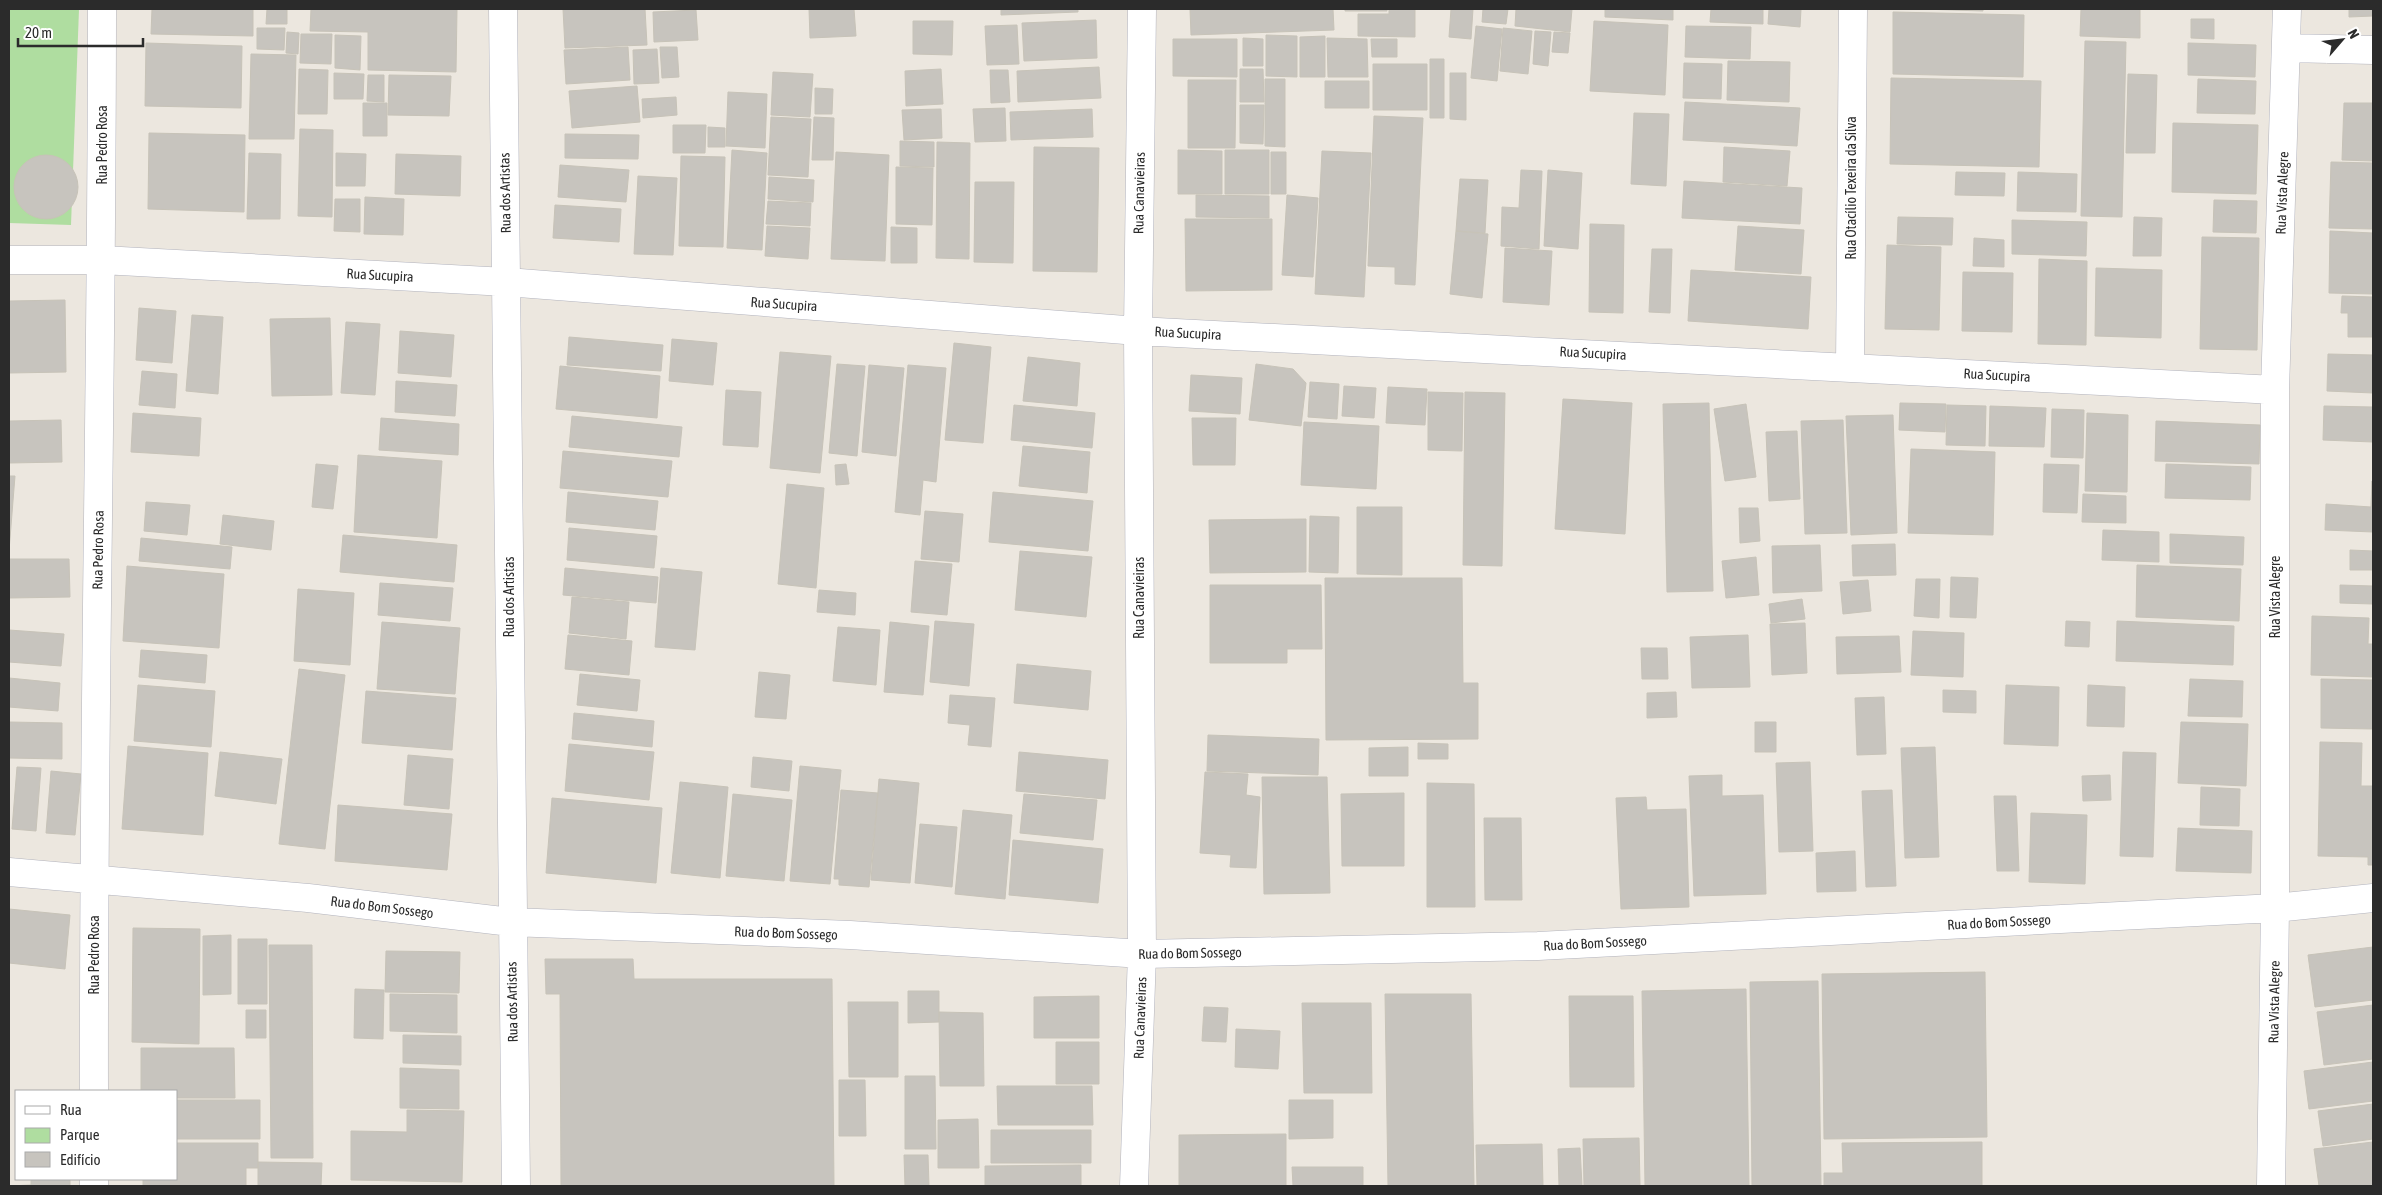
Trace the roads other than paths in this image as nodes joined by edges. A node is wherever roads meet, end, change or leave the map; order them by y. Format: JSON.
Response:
{"nodes":[{"id":1,"x":102,"y":9,"type":"edge"},
{"id":2,"x":503,"y":9,"type":"edge"},
{"id":3,"x":1142,"y":9,"type":"edge"},
{"id":4,"x":1853,"y":9,"type":"edge"},
{"id":5,"x":2287,"y":9,"type":"edge"},
{"id":6,"x":2287,"y":48,"type":"junction"},
{"id":7,"x":2373,"y":50,"type":"edge"},
{"id":8,"x":9,"y":260,"type":"edge"},
{"id":9,"x":102,"y":260,"type":"junction"},
{"id":10,"x":506,"y":282,"type":"junction"},
{"id":11,"x":1138,"y":331,"type":"junction"},
{"id":12,"x":1850,"y":367,"type":"junction"},
{"id":13,"x":2275,"y":390,"type":"junction"},
{"id":14,"x":9,"y":872,"type":"edge"},
{"id":15,"x":94,"y":880,"type":"junction"},
{"id":16,"x":2373,"y":898,"type":"edge"},
{"id":17,"x":2275,"y":908,"type":"junction"},
{"id":18,"x":511,"y":922,"type":"junction"},
{"id":19,"x":1142,"y":954,"type":"junction"},
{"id":20,"x":94,"y":1090,"type":"edge"},
{"id":21,"x":516,"y":1186,"type":"edge"},
{"id":22,"x":1134,"y":1186,"type":"edge"},
{"id":23,"x":2271,"y":1186,"type":"edge"}],
"edges":[{"from":1,"to":9,"type":"street","name":"Rua Pedro Rosa"},
{"from":2,"to":10,"type":"street","name":"Rua dos Artistas"},
{"from":3,"to":11,"type":"street","name":"Rua Canavieiras"},
{"from":4,"to":12,"type":"street","name":"Rua Otacílio Texeira da Silva"},
{"from":5,"to":6,"type":"street","name":"Rua Vista Alegre"},
{"from":6,"to":7,"type":"street"},
{"from":6,"to":13,"type":"street","name":"Rua Vista Alegre"},
{"from":8,"to":9,"type":"street","name":"Rua Sucupira"},
{"from":9,"to":10,"type":"street","name":"Rua Sucupira"},
{"from":9,"to":15,"type":"street","name":"Rua Pedro Rosa"},
{"from":10,"to":11,"type":"street","name":"Rua Sucupira"},
{"from":10,"to":18,"type":"street","name":"Rua dos Artistas"},
{"from":11,"to":12,"type":"street","name":"Rua Sucupira"},
{"from":11,"to":19,"type":"street","name":"Rua Canavieiras"},
{"from":12,"to":13,"type":"street","name":"Rua Sucupira"},
{"from":13,"to":17,"type":"street","name":"Rua Vista Alegre"},
{"from":14,"to":15,"type":"street","name":"Rua do Bom Sossego"},
{"from":15,"to":18,"type":"street","name":"Rua do Bom Sossego"},
{"from":15,"to":20,"type":"street","name":"Rua Pedro Rosa"},
{"from":16,"to":17,"type":"street","name":"Rua do Bom Sossego"},
{"from":17,"to":19,"type":"street","name":"Rua do Bom Sossego"},
{"from":17,"to":23,"type":"street","name":"Rua Vista Alegre"},
{"from":18,"to":19,"type":"street","name":"Rua do Bom Sossego"},
{"from":18,"to":21,"type":"street","name":"Rua dos Artistas"},
{"from":19,"to":22,"type":"street","name":"Rua Canavieiras"}]}
